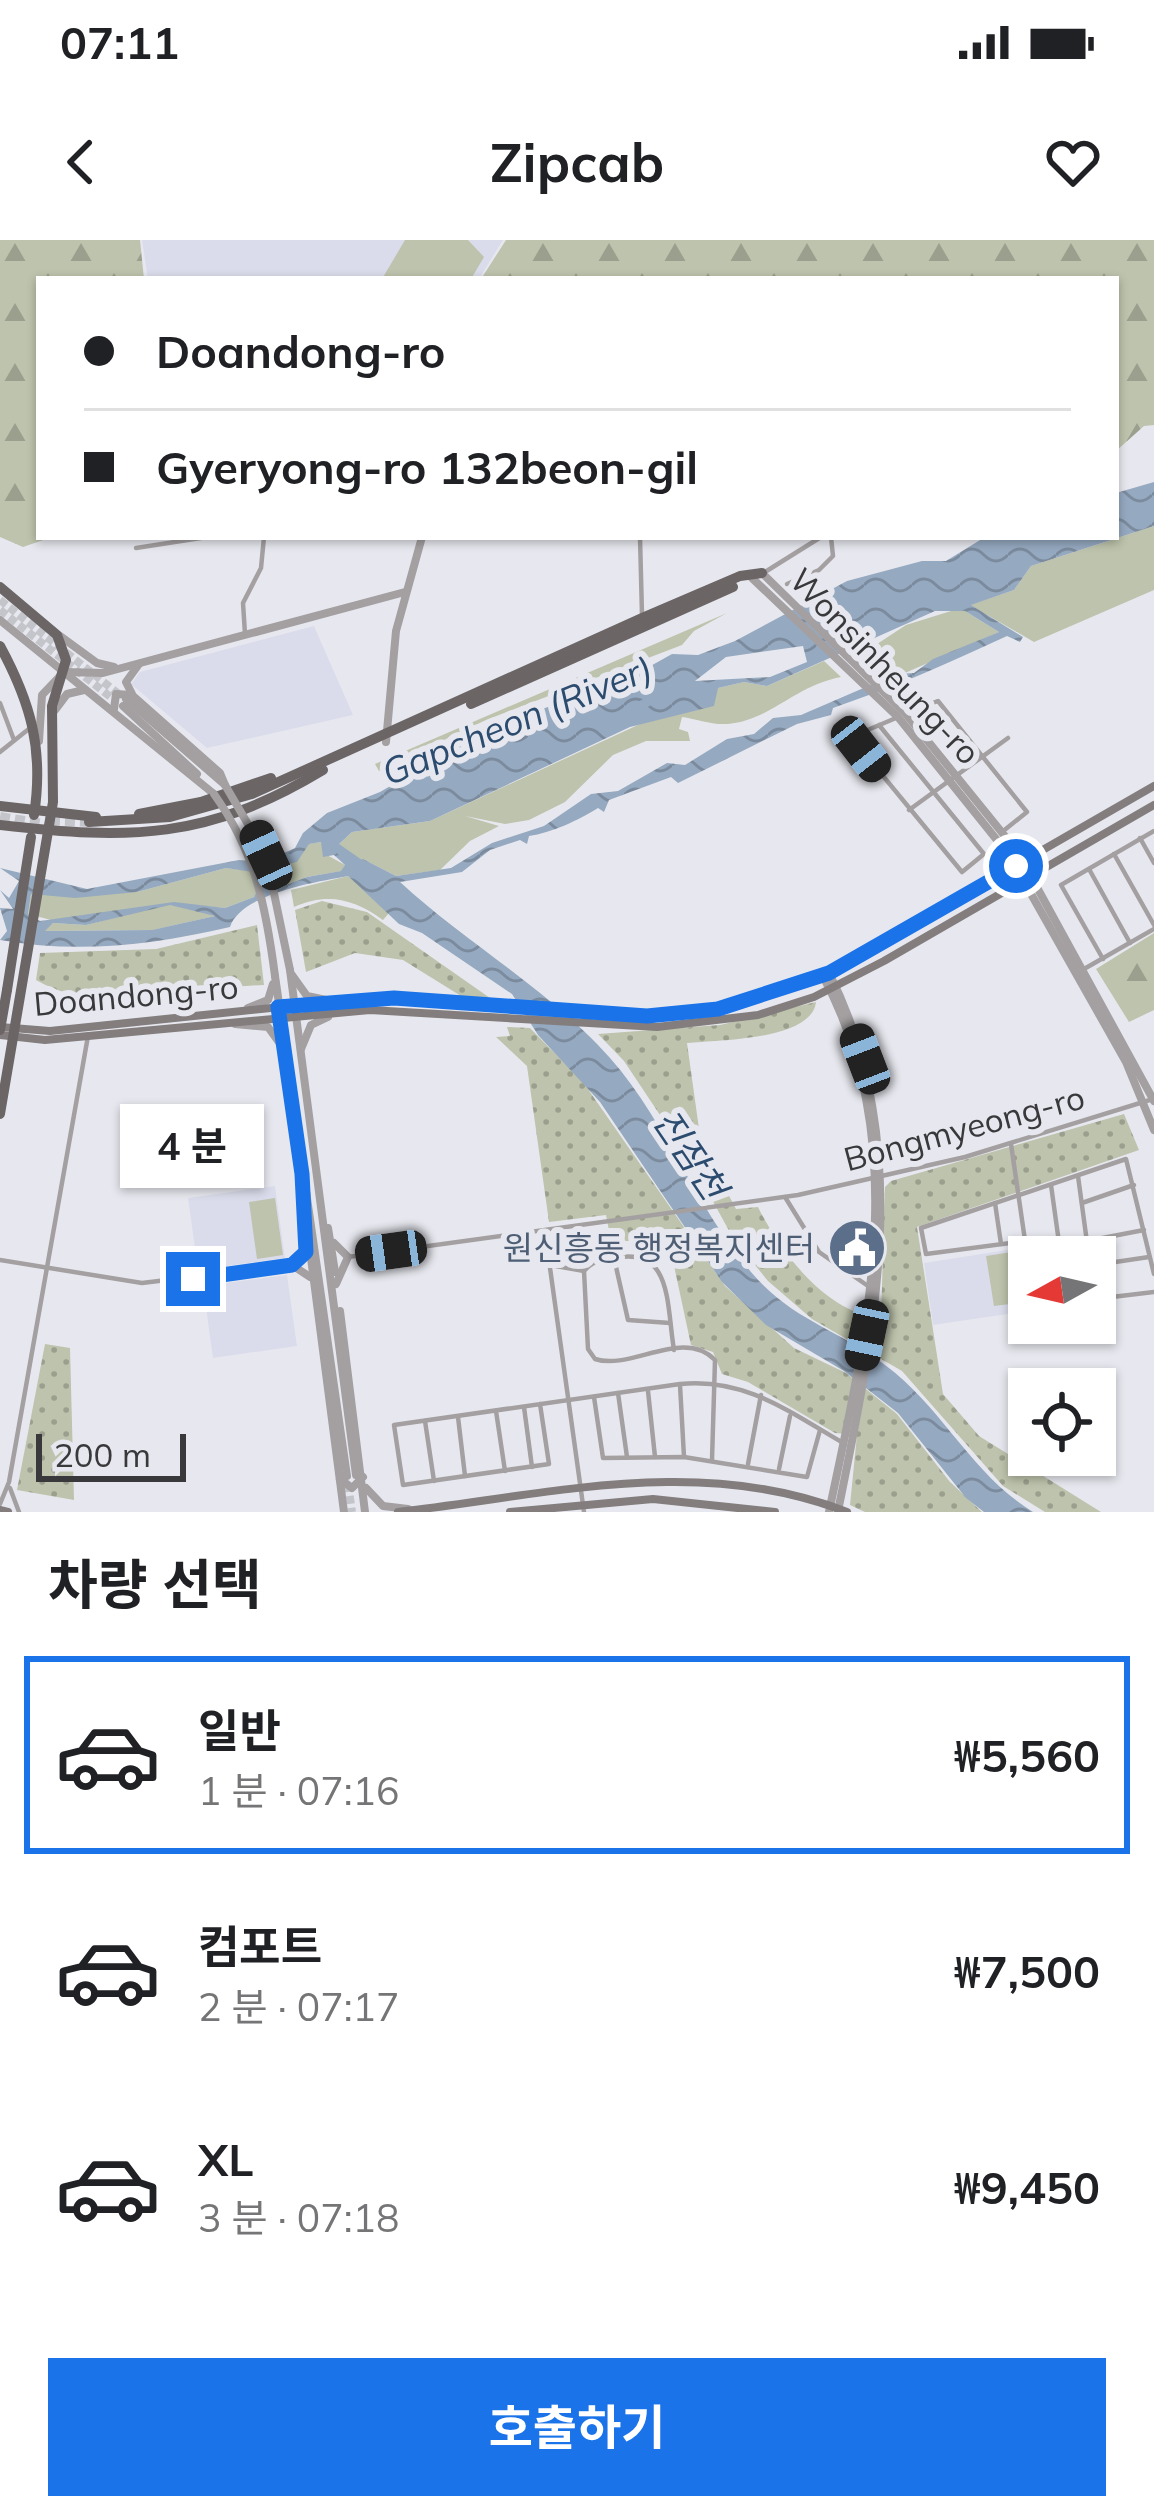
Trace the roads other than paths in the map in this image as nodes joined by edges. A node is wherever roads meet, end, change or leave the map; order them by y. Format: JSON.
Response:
{"nodes":[{"id":1,"x":188,"y":540,"type":"edge"},
{"id":2,"x":264,"y":540,"type":"edge"},
{"id":3,"x":421,"y":540,"type":"edge"},
{"id":4,"x":640,"y":540,"type":"edge"},
{"id":5,"x":816,"y":540,"type":"edge"},
{"id":6,"x":831,"y":540,"type":"edge"},
{"id":7,"x":136,"y":548,"type":"dead end"},
{"id":8,"x":757,"y":576,"type":"junction"},
{"id":9,"x":0,"y":587,"type":"edge"},
{"id":10,"x":777,"y":587,"type":"junction"},
{"id":11,"x":405,"y":592,"type":"junction"},
{"id":12,"x":0,"y":620,"type":"edge"},
{"id":13,"x":643,"y":622,"type":"junction"},
{"id":14,"x":58,"y":637,"type":"junction"},
{"id":15,"x":246,"y":637,"type":"junction"},
{"id":16,"x":25,"y":641,"type":"junction"},
{"id":17,"x":0,"y":644,"type":"edge"},
{"id":18,"x":36,"y":650,"type":"junction"},
{"id":19,"x":140,"y":663,"type":"junction"},
{"id":20,"x":122,"y":668,"type":"junction"},
{"id":21,"x":64,"y":671,"type":"junction"},
{"id":22,"x":103,"y":673,"type":"junction"},
{"id":23,"x":90,"y":693,"type":"junction"},
{"id":24,"x":0,"y":703,"type":"edge"},
{"id":25,"x":124,"y":704,"type":"junction"},
{"id":26,"x":902,"y":715,"type":"junction"},
{"id":27,"x":52,"y":721,"type":"junction"},
{"id":28,"x":34,"y":724,"type":"junction"},
{"id":29,"x":879,"y":725,"type":"junction"},
{"id":30,"x":386,"y":738,"type":"junction"},
{"id":31,"x":1008,"y":738,"type":"dead end"},
{"id":32,"x":14,"y":740,"type":"junction"},
{"id":33,"x":40,"y":746,"type":"junction"},
{"id":34,"x":0,"y":752,"type":"edge"},
{"id":35,"x":982,"y":755,"type":"junction"},
{"id":36,"x":954,"y":776,"type":"junction"},
{"id":37,"x":1154,"y":786,"type":"edge"},
{"id":38,"x":934,"y":791,"type":"junction"},
{"id":39,"x":1154,"y":805,"type":"edge"},
{"id":40,"x":0,"y":807,"type":"edge"},
{"id":41,"x":909,"y":810,"type":"junction"},
{"id":42,"x":35,"y":812,"type":"junction"},
{"id":43,"x":51,"y":813,"type":"junction"},
{"id":44,"x":0,"y":824,"type":"edge"},
{"id":45,"x":90,"y":826,"type":"junction"},
{"id":46,"x":1154,"y":831,"type":"edge"},
{"id":47,"x":1002,"y":832,"type":"junction"},
{"id":48,"x":32,"y":833,"type":"junction"},
{"id":49,"x":46,"y":835,"type":"junction"},
{"id":50,"x":1140,"y":838,"type":"junction"},
{"id":51,"x":1114,"y":854,"type":"junction"},
{"id":52,"x":1019,"y":863,"type":"junction"},
{"id":53,"x":1154,"y":863,"type":"edge"},
{"id":54,"x":1088,"y":869,"type":"junction"},
{"id":55,"x":1028,"y":878,"type":"junction"},
{"id":56,"x":1154,"y":927,"type":"edge"},
{"id":57,"x":1130,"y":943,"type":"junction"},
{"id":58,"x":1103,"y":958,"type":"junction"},
{"id":59,"x":1084,"y":969,"type":"junction"},
{"id":60,"x":290,"y":970,"type":"junction"},
{"id":61,"x":826,"y":975,"type":"junction"},
{"id":62,"x":275,"y":976,"type":"junction"},
{"id":63,"x":833,"y":988,"type":"junction"},
{"id":64,"x":333,"y":1002,"type":"junction"},
{"id":65,"x":294,"y":1005,"type":"junction"},
{"id":66,"x":278,"y":1007,"type":"junction"},
{"id":67,"x":245,"y":1009,"type":"junction"},
{"id":68,"x":337,"y":1014,"type":"junction"},
{"id":69,"x":280,"y":1018,"type":"junction"},
{"id":70,"x":296,"y":1018,"type":"junction"},
{"id":71,"x":227,"y":1022,"type":"junction"},
{"id":72,"x":0,"y":1030,"type":"edge"},
{"id":73,"x":15,"y":1033,"type":"junction"},
{"id":74,"x":88,"y":1036,"type":"junction"},
{"id":75,"x":301,"y":1050,"type":"junction"},
{"id":76,"x":284,"y":1052,"type":"junction"},
{"id":77,"x":1150,"y":1101,"type":"edge"},
{"id":78,"x":0,"y":1114,"type":"edge"},
{"id":79,"x":1154,"y":1130,"type":"edge"},
{"id":80,"x":1011,"y":1144,"type":"junction"},
{"id":81,"x":302,"y":1174,"type":"junction"},
{"id":82,"x":1078,"y":1176,"type":"junction"},
{"id":83,"x":875,"y":1179,"type":"junction"},
{"id":84,"x":1051,"y":1185,"type":"junction"},
{"id":85,"x":1134,"y":1185,"type":"junction"},
{"id":86,"x":1020,"y":1194,"type":"junction"},
{"id":87,"x":785,"y":1197,"type":"junction"},
{"id":88,"x":995,"y":1203,"type":"junction"},
{"id":89,"x":1082,"y":1203,"type":"junction"},
{"id":90,"x":325,"y":1221,"type":"junction"},
{"id":91,"x":1144,"y":1230,"type":"junction"},
{"id":92,"x":545,"y":1231,"type":"junction"},
{"id":93,"x":331,"y":1236,"type":"junction"},
{"id":94,"x":1025,"y":1236,"type":"edge"},
{"id":95,"x":1057,"y":1236,"type":"edge"},
{"id":96,"x":1086,"y":1236,"type":"edge"},
{"id":97,"x":1113,"y":1236,"type":"edge"},
{"id":98,"x":308,"y":1242,"type":"junction"},
{"id":99,"x":1008,"y":1243,"type":"edge"},
{"id":100,"x":1001,"y":1244,"type":"junction"},
{"id":101,"x":348,"y":1257,"type":"junction"},
{"id":102,"x":1151,"y":1257,"type":"edge"},
{"id":103,"x":614,"y":1258,"type":"junction"},
{"id":104,"x":0,"y":1260,"type":"edge"},
{"id":105,"x":1116,"y":1261,"type":"edge"},
{"id":106,"x":292,"y":1265,"type":"junction"},
{"id":107,"x":550,"y":1265,"type":"junction"},
{"id":108,"x":47,"y":1269,"type":"junction"},
{"id":109,"x":584,"y":1271,"type":"junction"},
{"id":110,"x":1154,"y":1274,"type":"edge"},
{"id":111,"x":314,"y":1283,"type":"junction"},
{"id":112,"x":336,"y":1284,"type":"junction"},
{"id":113,"x":873,"y":1288,"type":"junction"},
{"id":114,"x":1154,"y":1292,"type":"edge"},
{"id":115,"x":1116,"y":1297,"type":"edge"},
{"id":116,"x":670,"y":1323,"type":"junction"},
{"id":117,"x":870,"y":1337,"type":"junction"},
{"id":118,"x":674,"y":1350,"type":"junction"},
{"id":119,"x":717,"y":1382,"type":"junction"},
{"id":120,"x":680,"y":1384,"type":"junction"},
{"id":121,"x":647,"y":1389,"type":"junction"},
{"id":122,"x":618,"y":1394,"type":"junction"},
{"id":123,"x":760,"y":1395,"type":"junction"},
{"id":124,"x":594,"y":1397,"type":"junction"},
{"id":125,"x":858,"y":1399,"type":"junction"},
{"id":126,"x":568,"y":1400,"type":"junction"},
{"id":127,"x":540,"y":1405,"type":"junction"},
{"id":128,"x":524,"y":1407,"type":"junction"},
{"id":129,"x":496,"y":1411,"type":"junction"},
{"id":130,"x":791,"y":1414,"type":"junction"},
{"id":131,"x":458,"y":1416,"type":"junction"},
{"id":132,"x":425,"y":1421,"type":"junction"},
{"id":133,"x":820,"y":1430,"type":"junction"},
{"id":134,"x":845,"y":1444,"type":"junction"},
{"id":135,"x":655,"y":1456,"type":"junction"},
{"id":136,"x":627,"y":1457,"type":"junction"},
{"id":137,"x":685,"y":1457,"type":"junction"},
{"id":138,"x":712,"y":1460,"type":"junction"},
{"id":139,"x":748,"y":1464,"type":"junction"},
{"id":140,"x":532,"y":1467,"type":"junction"},
{"id":141,"x":779,"y":1469,"type":"junction"},
{"id":142,"x":505,"y":1471,"type":"junction"},
{"id":143,"x":351,"y":1475,"type":"junction"},
{"id":144,"x":466,"y":1476,"type":"junction"},
{"id":145,"x":434,"y":1481,"type":"junction"},
{"id":146,"x":10,"y":1483,"type":"junction"},
{"id":147,"x":364,"y":1485,"type":"junction"},
{"id":148,"x":580,"y":1485,"type":"junction"},
{"id":149,"x":583,"y":1507,"type":"edge"},
{"id":150,"x":3,"y":1509,"type":"edge"},
{"id":151,"x":416,"y":1510,"type":"edge"},
{"id":152,"x":836,"y":1510,"type":"edge"},
{"id":153,"x":19,"y":1512,"type":"edge"},
{"id":154,"x":344,"y":1512,"type":"edge"},
{"id":155,"x":365,"y":1512,"type":"edge"},
{"id":156,"x":398,"y":1512,"type":"edge"},
{"id":157,"x":510,"y":1512,"type":"edge"},
{"id":158,"x":775,"y":1512,"type":"edge"}],
"edges":[{"from":1,"to":7,"type":"street"},
{"from":2,"to":15,"type":"street"},
{"from":3,"to":11,"type":"street"},
{"from":4,"to":13,"type":"street"},
{"from":5,"to":8,"type":"street"},
{"from":6,"to":10,"type":"street"},
{"from":8,"to":10,"type":"street","name":"Wonsinheung-ro"},
{"from":8,"to":13,"type":"main road"},
{"from":9,"to":14,"type":"main road"},
{"from":10,"to":26,"type":"street","name":"Wonsinheung-ro"},
{"from":11,"to":15,"type":"street"},
{"from":11,"to":30,"type":"street"},
{"from":12,"to":16,"type":"street"},
{"from":13,"to":30,"type":"main road"},
{"from":14,"to":18,"type":"street"},
{"from":14,"to":20,"type":"street"},
{"from":14,"to":21,"type":"main road"},
{"from":15,"to":19,"type":"street"},
{"from":16,"to":17,"type":"street"},
{"from":16,"to":18,"type":"street"},
{"from":17,"to":28,"type":"main road"},
{"from":18,"to":21,"type":"street"},
{"from":19,"to":20,"type":"street"},
{"from":19,"to":25,"type":"street"},
{"from":20,"to":22,"type":"street"},
{"from":21,"to":22,"type":"street"},
{"from":21,"to":23,"type":"street"},
{"from":21,"to":27,"type":"main road"},
{"from":21,"to":33,"type":"street"},
{"from":22,"to":23,"type":"street"},
{"from":23,"to":25,"type":"street"},
{"from":23,"to":27,"type":"street"},
{"from":24,"to":32,"type":"street"},
{"from":25,"to":60,"type":"street","bridge":true},
{"from":25,"to":62,"type":"street","bridge":true},
{"from":26,"to":29,"type":"street"},
{"from":26,"to":35,"type":"street"},
{"from":26,"to":36,"type":"street","name":"Wonsinheung-ro"},
{"from":27,"to":43,"type":"main road"},
{"from":28,"to":32,"type":"street"},
{"from":28,"to":33,"type":"main road"},
{"from":29,"to":38,"type":"street"},
{"from":29,"to":41,"type":"street"},
{"from":30,"to":45,"type":"main road"},
{"from":30,"to":45,"type":"main road"},
{"from":31,"to":35,"type":"street"},
{"from":32,"to":34,"type":"street"},
{"from":33,"to":42,"type":"main road"},
{"from":35,"to":36,"type":"street"},
{"from":35,"to":47,"type":"street"},
{"from":36,"to":38,"type":"street"},
{"from":36,"to":47,"type":"street","name":"Wonsinheung-ro"},
{"from":36,"to":52,"type":"street","name":"Wonsinheung-ro"},
{"from":37,"to":52,"type":"main road","name":"Doandong-ro"},
{"from":38,"to":41,"type":"street"},
{"from":38,"to":41,"type":"street"},
{"from":39,"to":55,"type":"main road","name":"Doandong-ro"},
{"from":40,"to":42,"type":"main road"},
{"from":40,"to":44,"type":"main road"},
{"from":42,"to":43,"type":"main road"},
{"from":42,"to":48,"type":"main road"},
{"from":43,"to":44,"type":"main road"},
{"from":43,"to":45,"type":"main road"},
{"from":43,"to":49,"type":"main road"},
{"from":44,"to":48,"type":"main road"},
{"from":45,"to":49,"type":"main road"},
{"from":46,"to":50,"type":"street"},
{"from":47,"to":52,"type":"street","name":"Wonsinheung-ro"},
{"from":48,"to":49,"type":"main road"},
{"from":48,"to":72,"type":"main road","bridge":true},
{"from":49,"to":73,"type":"main road"},
{"from":50,"to":51,"type":"street"},
{"from":50,"to":53,"type":"street"},
{"from":51,"to":54,"type":"street"},
{"from":51,"to":56,"type":"street"},
{"from":52,"to":55,"type":"street","name":"Wonsinheung-ro"},
{"from":52,"to":61,"type":"main road","name":"Doandong-ro"},
{"from":54,"to":57,"type":"street"},
{"from":54,"to":58,"type":"street"},
{"from":55,"to":59,"type":"street","name":"Wonsinheung-ro"},
{"from":55,"to":63,"type":"main road","name":"Doandong-ro"},
{"from":55,"to":77,"type":"street","name":"Wonsinheung-ro"},
{"from":56,"to":57,"type":"street"},
{"from":57,"to":58,"type":"street"},
{"from":58,"to":59,"type":"street"},
{"from":59,"to":77,"type":"street","name":"Wonsinheung-ro"},
{"from":60,"to":64,"type":"street"},
{"from":60,"to":65,"type":"street"},
{"from":61,"to":63,"type":"street"},
{"from":61,"to":64,"type":"main road","name":"Doandong-ro"},
{"from":62,"to":66,"type":"street"},
{"from":62,"to":67,"type":"street"},
{"from":63,"to":68,"type":"main road","name":"Doandong-ro"},
{"from":63,"to":83,"type":"street"},
{"from":64,"to":65,"type":"main road","name":"Doandong-ro"},
{"from":65,"to":66,"type":"main road","name":"Doandong-ro"},
{"from":65,"to":70,"type":"street"},
{"from":66,"to":67,"type":"main road","name":"Doandong-ro"},
{"from":66,"to":69,"type":"street"},
{"from":67,"to":73,"type":"main road","name":"Doandong-ro"},
{"from":68,"to":70,"type":"main road","name":"Doandong-ro"},
{"from":68,"to":75,"type":"street"},
{"from":69,"to":70,"type":"main road","name":"Doandong-ro"},
{"from":69,"to":71,"type":"main road","name":"Doandong-ro"},
{"from":69,"to":76,"type":"street"},
{"from":70,"to":75,"type":"street"},
{"from":71,"to":74,"type":"main road","name":"Doandong-ro"},
{"from":71,"to":76,"type":"street"},
{"from":72,"to":73,"type":"main road","name":"Doandong-ro"},
{"from":73,"to":74,"type":"main road","name":"Doandong-ro"},
{"from":73,"to":78,"type":"main road"},
{"from":74,"to":108,"type":"street"},
{"from":75,"to":90,"type":"street"},
{"from":76,"to":81,"type":"street"},
{"from":77,"to":79,"type":"street","name":"Wonsinheung-ro"},
{"from":77,"to":80,"type":"street","name":"Bongmyeong-ro"},
{"from":80,"to":83,"type":"street","name":"Bongmyeong-ro"},
{"from":80,"to":86,"type":"street"},
{"from":81,"to":98,"type":"street"},
{"from":81,"to":143,"type":"street"},
{"from":82,"to":84,"type":"street"},
{"from":82,"to":85,"type":"street"},
{"from":82,"to":89,"type":"street"},
{"from":83,"to":87,"type":"street","name":"Bongmyeong-ro"},
{"from":83,"to":113,"type":"street"},
{"from":83,"to":117,"type":"street"},
{"from":84,"to":86,"type":"street"},
{"from":84,"to":95,"type":"street"},
{"from":85,"to":89,"type":"street"},
{"from":85,"to":91,"type":"street"},
{"from":86,"to":88,"type":"street"},
{"from":86,"to":94,"type":"street"},
{"from":87,"to":92,"type":"street","name":"Bongmyeong-ro"},
{"from":87,"to":113,"type":"street"},
{"from":88,"to":100,"type":"street"},
{"from":88,"to":100,"type":"street"},
{"from":89,"to":96,"type":"street"},
{"from":90,"to":93,"type":"street"},
{"from":90,"to":143,"type":"street"},
{"from":91,"to":97,"type":"street"},
{"from":91,"to":102,"type":"street"},
{"from":92,"to":101,"type":"street"},
{"from":92,"to":107,"type":"street"},
{"from":93,"to":101,"type":"street"},
{"from":93,"to":112,"type":"street"},
{"from":98,"to":106,"type":"street"},
{"from":98,"to":111,"type":"street"},
{"from":99,"to":100,"type":"street"},
{"from":101,"to":112,"type":"street"},
{"from":102,"to":105,"type":"street"},
{"from":102,"to":110,"type":"street"},
{"from":103,"to":109,"type":"street"},
{"from":103,"to":116,"type":"street"},
{"from":103,"to":116,"type":"street"},
{"from":104,"to":108,"type":"street"},
{"from":106,"to":108,"type":"street"},
{"from":106,"to":111,"type":"street"},
{"from":107,"to":109,"type":"street"},
{"from":107,"to":126,"type":"street"},
{"from":108,"to":146,"type":"street"},
{"from":109,"to":118,"type":"street"},
{"from":111,"to":143,"type":"street"},
{"from":112,"to":143,"type":"street"},
{"from":113,"to":117,"type":"street"},
{"from":114,"to":115,"type":"street"},
{"from":116,"to":118,"type":"street"},
{"from":117,"to":125,"type":"street"},
{"from":118,"to":119,"type":"street"},
{"from":119,"to":120,"type":"street"},
{"from":119,"to":123,"type":"street"},
{"from":119,"to":138,"type":"street"},
{"from":120,"to":121,"type":"street"},
{"from":120,"to":137,"type":"street"},
{"from":121,"to":122,"type":"street"},
{"from":121,"to":135,"type":"street"},
{"from":122,"to":124,"type":"street"},
{"from":122,"to":136,"type":"street"},
{"from":123,"to":130,"type":"street"},
{"from":123,"to":139,"type":"street"},
{"from":124,"to":126,"type":"street"},
{"from":124,"to":136,"type":"street"},
{"from":125,"to":134,"type":"street"},
{"from":125,"to":152,"type":"street"},
{"from":126,"to":127,"type":"street"},
{"from":126,"to":148,"type":"street"},
{"from":127,"to":128,"type":"street"},
{"from":127,"to":140,"type":"street"},
{"from":128,"to":129,"type":"street"},
{"from":128,"to":140,"type":"street"},
{"from":129,"to":131,"type":"street"},
{"from":129,"to":142,"type":"street"},
{"from":130,"to":133,"type":"street"},
{"from":130,"to":141,"type":"street"},
{"from":131,"to":132,"type":"street"},
{"from":131,"to":144,"type":"street"},
{"from":132,"to":145,"type":"street"},
{"from":132,"to":145,"type":"street"},
{"from":133,"to":134,"type":"street"},
{"from":133,"to":141,"type":"street"},
{"from":134,"to":152,"type":"street"},
{"from":135,"to":136,"type":"street"},
{"from":135,"to":137,"type":"street"},
{"from":137,"to":138,"type":"street"},
{"from":138,"to":139,"type":"street"},
{"from":139,"to":141,"type":"street"},
{"from":140,"to":142,"type":"street"},
{"from":142,"to":144,"type":"street"},
{"from":143,"to":147,"type":"street"},
{"from":143,"to":154,"type":"street"},
{"from":144,"to":145,"type":"street"},
{"from":146,"to":150,"type":"street"},
{"from":146,"to":153,"type":"street"},
{"from":147,"to":151,"type":"street"},
{"from":147,"to":155,"type":"street"},
{"from":148,"to":149,"type":"street"},
{"from":148,"to":151,"type":"main road"},
{"from":148,"to":152,"type":"main road"},
{"from":149,"to":157,"type":"main road"},
{"from":149,"to":158,"type":"main road"},
{"from":151,"to":156,"type":"main road"}]}
